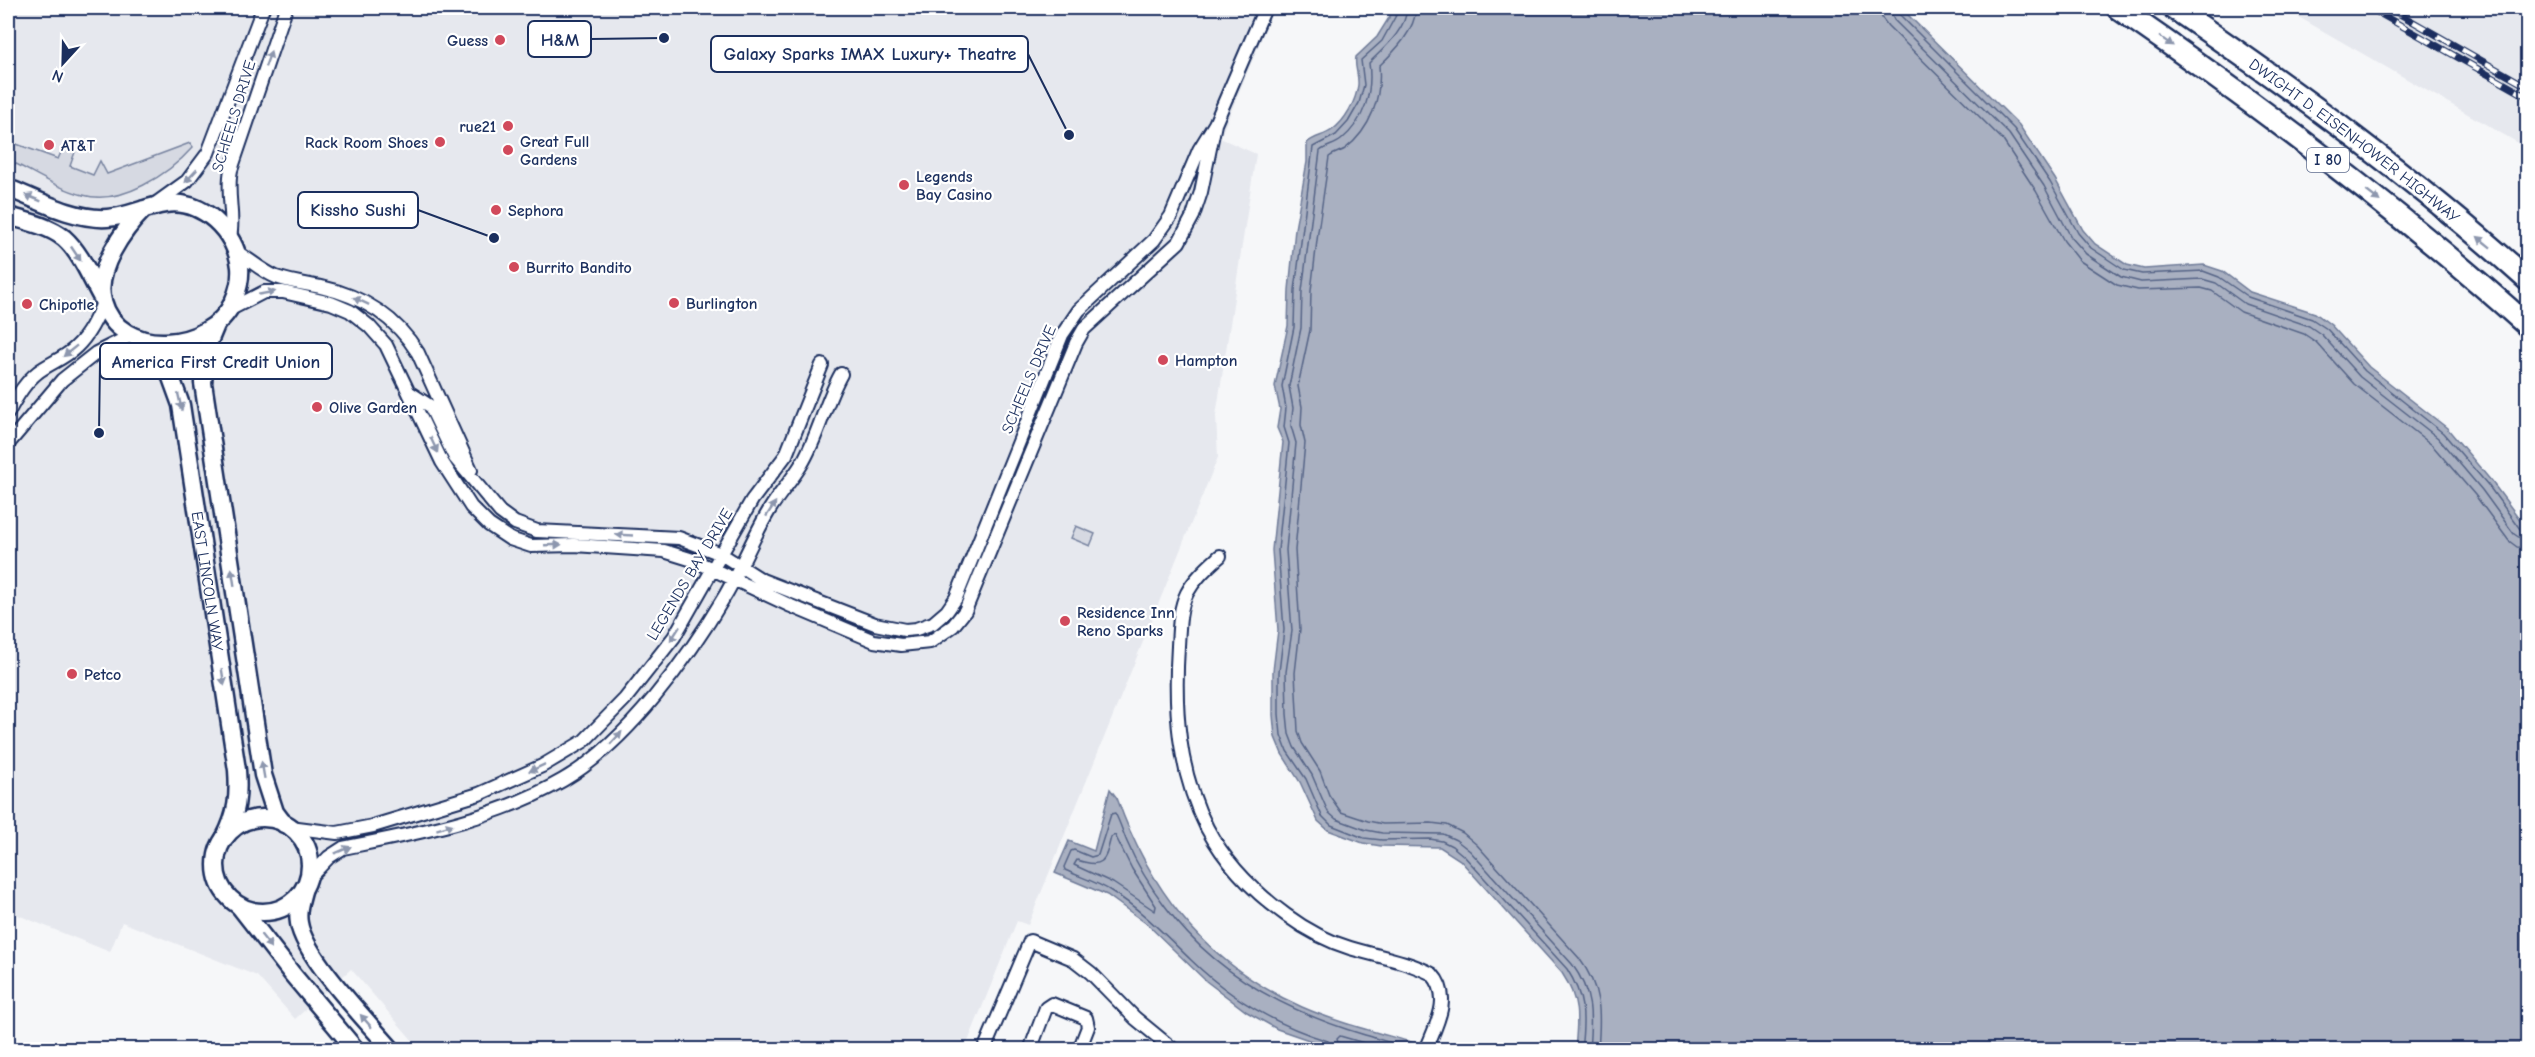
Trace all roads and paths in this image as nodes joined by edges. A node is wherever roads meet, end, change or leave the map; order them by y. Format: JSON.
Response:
{"nodes":[{"id":1,"x":263,"y":8,"type":"edge"},
{"id":2,"x":286,"y":8,"type":"edge"},
{"id":3,"x":1265,"y":8,"type":"edge"},
{"id":4,"x":2118,"y":8,"type":"edge"},
{"id":5,"x":2174,"y":8,"type":"edge"},
{"id":6,"x":1215,"y":124,"type":"junction"},
{"id":7,"x":8,"y":188,"type":"edge"},
{"id":8,"x":146,"y":208,"type":"junction"},
{"id":9,"x":8,"y":216,"type":"edge"},
{"id":10,"x":234,"y":244,"type":"junction"},
{"id":11,"x":2528,"y":280,"type":"edge"},
{"id":12,"x":103,"y":301,"type":"junction"},
{"id":13,"x":229,"y":310,"type":"junction"},
{"id":14,"x":216,"y":325,"type":"junction"},
{"id":15,"x":2528,"y":326,"type":"edge"},
{"id":16,"x":1064,"y":331,"type":"junction"},
{"id":17,"x":134,"y":336,"type":"junction"},
{"id":18,"x":822,"y":365,"type":"dead end"},
{"id":19,"x":841,"y":374,"type":"dead end"},
{"id":20,"x":409,"y":393,"type":"junction"},
{"id":21,"x":8,"y":413,"type":"edge"},
{"id":22,"x":8,"y":444,"type":"edge"},
{"id":23,"x":1017,"y":448,"type":"junction"},
{"id":24,"x":1031,"y":454,"type":"junction"},
{"id":25,"x":475,"y":480,"type":"junction"},
{"id":26,"x":500,"y":512,"type":"junction"},
{"id":27,"x":489,"y":525,"type":"junction"},
{"id":28,"x":993,"y":547,"type":"junction"},
{"id":29,"x":721,"y":554,"type":"junction"},
{"id":30,"x":1220,"y":556,"type":"dead end"},
{"id":31,"x":743,"y":561,"type":"junction"},
{"id":32,"x":713,"y":569,"type":"junction"},
{"id":33,"x":734,"y":579,"type":"junction"},
{"id":34,"x":287,"y":825,"type":"junction"},
{"id":35,"x":225,"y":837,"type":"junction"},
{"id":36,"x":306,"y":884,"type":"junction"},
{"id":37,"x":240,"y":907,"type":"junction"},
{"id":38,"x":1428,"y":1044,"type":"edge"},
{"id":39,"x":356,"y":1050,"type":"edge"},
{"id":40,"x":392,"y":1050,"type":"edge"},
{"id":41,"x":984,"y":1050,"type":"edge"},
{"id":42,"x":1030,"y":1050,"type":"edge"},
{"id":43,"x":1079,"y":1050,"type":"edge"},
{"id":44,"x":1174,"y":1050,"type":"edge"}],
"edges":[{"from":1,"to":8,"type":"street","name":"SCHEELS DRIVE","one_way":true},
{"from":10,"to":2,"type":"street","name":"SCHEELS DRIVE","one_way":true},
{"from":3,"to":6,"type":"street","name":"SCHEELS DRIVE"},
{"from":4,"to":15,"type":"highway","name":"DWIGHT D. EISENHOWER HIGHWAY","number":"I 80","one_way":true},
{"from":11,"to":5,"type":"highway","name":"DWIGHT D. EISENHOWER HIGHWAY","number":"I 80","one_way":true},
{"from":6,"to":16,"type":"street","name":"SCHEELS DRIVE"},
{"from":6,"to":24,"type":"street"},
{"from":8,"to":7,"type":"street","one_way":true},
{"from":8,"to":10,"type":"street"},
{"from":8,"to":12,"type":"street"},
{"from":9,"to":12,"type":"street","one_way":true},
{"from":10,"to":13,"type":"street"},
{"from":25,"to":10,"type":"street","one_way":true},
{"from":12,"to":17,"type":"street"},
{"from":12,"to":21,"type":"street","one_way":true},
{"from":13,"to":14,"type":"street"},
{"from":13,"to":20,"type":"street","one_way":true},
{"from":14,"to":17,"type":"street"},
{"from":34,"to":14,"type":"street","name":"EAST LINCOLN WAY","one_way":true},
{"from":16,"to":23,"type":"street","name":"SCHEELS DRIVE"},
{"from":16,"to":24,"type":"street"},
{"from":17,"to":22,"type":"street"},
{"from":17,"to":35,"type":"street","name":"EAST LINCOLN WAY","one_way":true},
{"from":18,"to":29,"type":"street","name":"LEGENDS BAY DRIVE"},
{"from":31,"to":19,"type":"street","one_way":true},
{"from":20,"to":25,"type":"street"},
{"from":20,"to":27,"type":"street","one_way":true},
{"from":23,"to":28,"type":"street"},
{"from":23,"to":31,"type":"street","name":"SCHEELS DRIVE"},
{"from":24,"to":28,"type":"street"},
{"from":25,"to":26,"type":"street"},
{"from":26,"to":27,"type":"street"},
{"from":29,"to":26,"type":"street","name":"SCHEELS DRIVE","one_way":true},
{"from":27,"to":32,"type":"street","one_way":true},
{"from":28,"to":33,"type":"street"},
{"from":29,"to":31,"type":"street","name":"SCHEELS DRIVE"},
{"from":29,"to":32,"type":"street","name":"LEGENDS BAY DRIVE"},
{"from":30,"to":38,"type":"street"},
{"from":31,"to":33,"type":"street"},
{"from":32,"to":33,"type":"street"},
{"from":32,"to":34,"type":"street","name":"LEGENDS BAY DRIVE","one_way":true},
{"from":36,"to":33,"type":"street","one_way":true},
{"from":34,"to":35,"type":"street"},
{"from":34,"to":36,"type":"street"},
{"from":35,"to":37,"type":"street"},
{"from":36,"to":37,"type":"street"},
{"from":40,"to":36,"type":"street","one_way":true},
{"from":37,"to":39,"type":"street","one_way":true},
{"from":41,"to":44,"type":"street"},
{"from":42,"to":43,"type":"street"}]}
